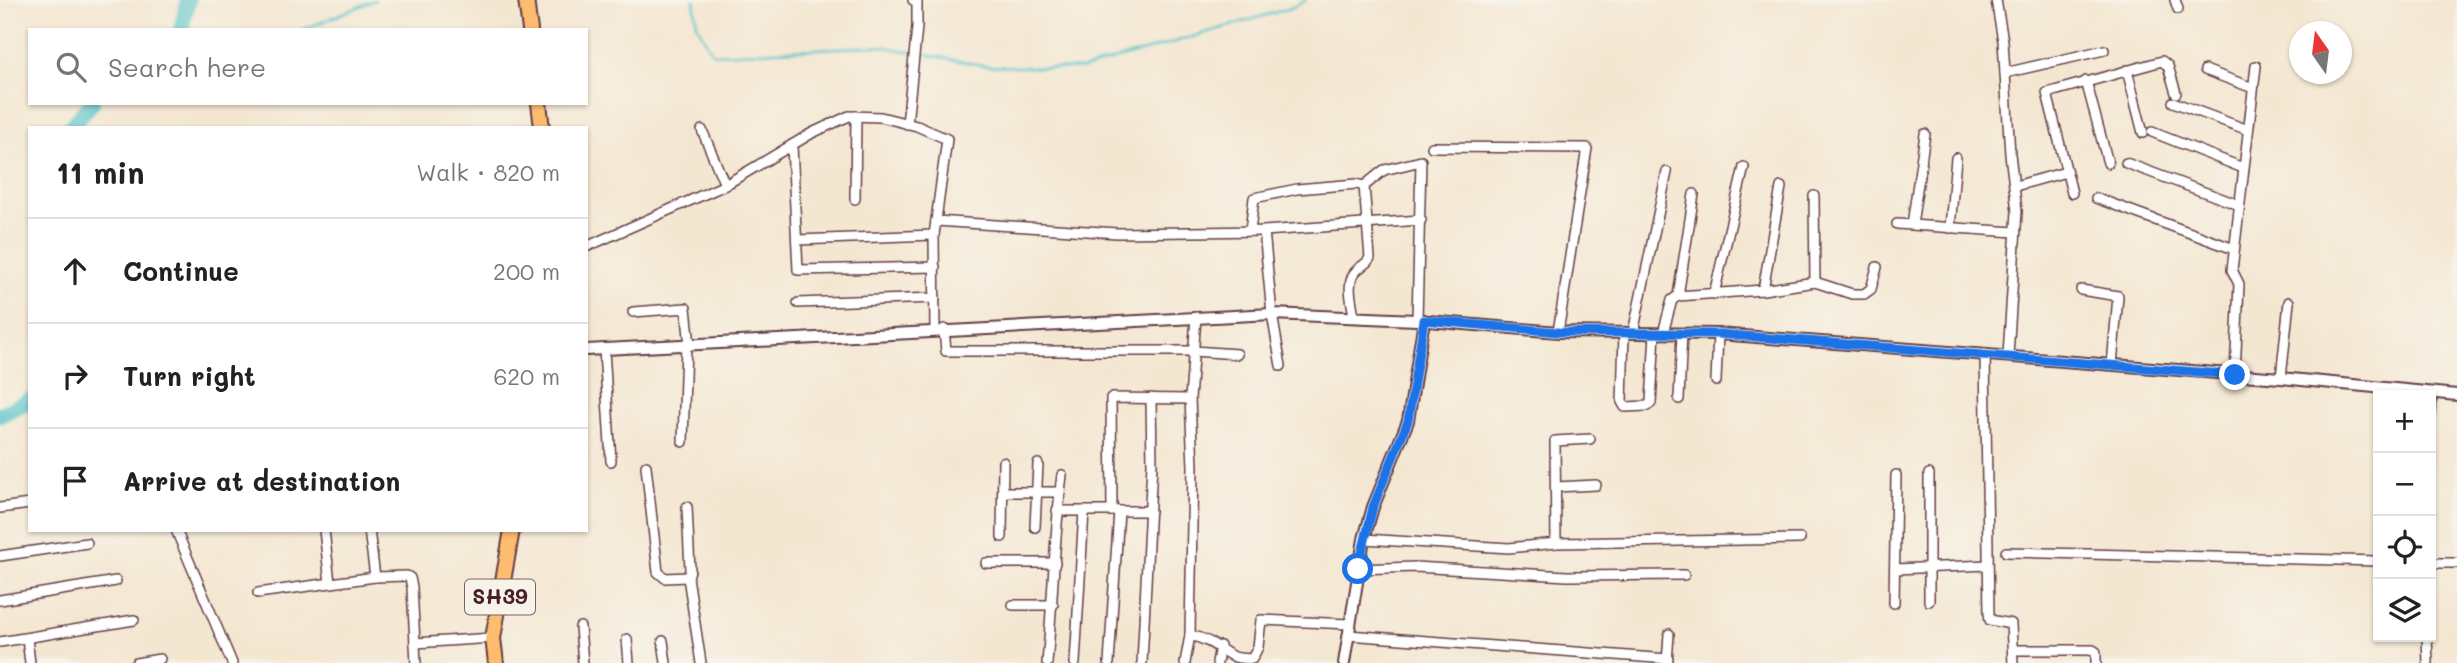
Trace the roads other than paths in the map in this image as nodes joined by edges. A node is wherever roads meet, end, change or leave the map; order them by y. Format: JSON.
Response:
{"nodes":[{"id":1,"x":526,"y":0,"type":"edge"},
{"id":2,"x":913,"y":0,"type":"edge"},
{"id":3,"x":1996,"y":0,"type":"edge"},
{"id":4,"x":530,"y":28,"type":"edge"},
{"id":5,"x":2104,"y":50,"type":"dead end"},
{"id":6,"x":2256,"y":66,"type":"dead end"},
{"id":7,"x":2206,"y":69,"type":"dead end"},
{"id":8,"x":2127,"y":70,"type":"junction"},
{"id":9,"x":2005,"y":73,"type":"junction"},
{"id":10,"x":2086,"y":81,"type":"junction"},
{"id":11,"x":2253,"y":88,"type":"junction"},
{"id":12,"x":539,"y":105,"type":"edge"},
{"id":13,"x":856,"y":116,"type":"junction"},
{"id":14,"x":907,"y":124,"type":"junction"},
{"id":15,"x":542,"y":126,"type":"edge"},
{"id":16,"x":702,"y":130,"type":"dead end"},
{"id":17,"x":2248,"y":130,"type":"junction"},
{"id":18,"x":1925,"y":134,"type":"dead end"},
{"id":19,"x":792,"y":145,"type":"junction"},
{"id":20,"x":1432,"y":147,"type":"dead end"},
{"id":21,"x":1956,"y":158,"type":"dead end"},
{"id":22,"x":2108,"y":163,"type":"dead end"},
{"id":23,"x":2126,"y":163,"type":"dead end"},
{"id":24,"x":1744,"y":167,"type":"dead end"},
{"id":25,"x":2244,"y":168,"type":"junction"},
{"id":26,"x":1667,"y":172,"type":"dead end"},
{"id":27,"x":2066,"y":172,"type":"junction"},
{"id":28,"x":725,"y":184,"type":"junction"},
{"id":29,"x":1364,"y":186,"type":"junction"},
{"id":30,"x":2015,"y":186,"type":"junction"},
{"id":31,"x":1782,"y":187,"type":"dead end"},
{"id":32,"x":2072,"y":193,"type":"dead end"},
{"id":33,"x":1694,"y":194,"type":"dead end"},
{"id":34,"x":1814,"y":197,"type":"dead end"},
{"id":35,"x":2096,"y":198,"type":"dead end"},
{"id":36,"x":855,"y":199,"type":"dead end"},
{"id":37,"x":2239,"y":205,"type":"junction"},
{"id":38,"x":1421,"y":220,"type":"junction"},
{"id":39,"x":936,"y":221,"type":"junction"},
{"id":40,"x":1366,"y":222,"type":"junction"},
{"id":41,"x":1897,"y":224,"type":"dead end"},
{"id":42,"x":1912,"y":225,"type":"junction"},
{"id":43,"x":1950,"y":228,"type":"junction"},
{"id":44,"x":1250,"y":231,"type":"junction"},
{"id":45,"x":1264,"y":231,"type":"junction"},
{"id":46,"x":2015,"y":232,"type":"junction"},
{"id":47,"x":934,"y":235,"type":"junction"},
{"id":48,"x":797,"y":240,"type":"junction"},
{"id":49,"x":588,"y":246,"type":"edge"},
{"id":50,"x":2234,"y":249,"type":"junction"},
{"id":51,"x":934,"y":267,"type":"junction"},
{"id":52,"x":1877,"y":267,"type":"dead end"},
{"id":53,"x":1815,"y":282,"type":"junction"},
{"id":54,"x":1763,"y":290,"type":"junction"},
{"id":55,"x":2081,"y":290,"type":"dead end"},
{"id":56,"x":1714,"y":294,"type":"junction"},
{"id":57,"x":1678,"y":296,"type":"junction"},
{"id":58,"x":934,"y":298,"type":"junction"},
{"id":59,"x":2289,"y":302,"type":"dead end"},
{"id":60,"x":798,"y":303,"type":"dead end"},
{"id":61,"x":634,"y":312,"type":"dead end"},
{"id":62,"x":1272,"y":314,"type":"junction"},
{"id":63,"x":1354,"y":316,"type":"junction"},
{"id":64,"x":1196,"y":317,"type":"junction"},
{"id":65,"x":1420,"y":320,"type":"junction"},
{"id":66,"x":939,"y":330,"type":"junction"},
{"id":67,"x":1558,"y":332,"type":"junction"},
{"id":68,"x":1628,"y":333,"type":"junction"},
{"id":69,"x":1659,"y":333,"type":"junction"},
{"id":70,"x":1682,"y":333,"type":"junction"},
{"id":71,"x":1718,"y":334,"type":"junction"},
{"id":72,"x":688,"y":345,"type":"junction"},
{"id":73,"x":588,"y":350,"type":"edge"},
{"id":74,"x":604,"y":350,"type":"junction"},
{"id":75,"x":1193,"y":351,"type":"junction"},
{"id":76,"x":1237,"y":354,"type":"dead end"},
{"id":77,"x":1984,"y":354,"type":"junction"},
{"id":78,"x":2008,"y":356,"type":"junction"},
{"id":79,"x":2112,"y":365,"type":"junction"},
{"id":80,"x":1281,"y":366,"type":"dead end"},
{"id":81,"x":2235,"y":375,"type":"junction"},
{"id":82,"x":2281,"y":378,"type":"junction"},
{"id":83,"x":1716,"y":381,"type":"dead end"},
{"id":84,"x":2402,"y":390,"type":"edge"},
{"id":85,"x":2436,"y":393,"type":"edge"},
{"id":86,"x":2457,"y":396,"type":"edge"},
{"id":87,"x":1151,"y":398,"type":"junction"},
{"id":88,"x":1190,"y":399,"type":"junction"},
{"id":89,"x":1679,"y":399,"type":"dead end"},
{"id":90,"x":1590,"y":439,"type":"dead end"},
{"id":91,"x":683,"y":442,"type":"dead end"},
{"id":92,"x":611,"y":461,"type":"dead end"},
{"id":93,"x":1003,"y":462,"type":"dead end"},
{"id":94,"x":1038,"y":464,"type":"dead end"},
{"id":95,"x":646,"y":466,"type":"dead end"},
{"id":96,"x":1929,"y":474,"type":"dead end"},
{"id":97,"x":1062,"y":475,"type":"dead end"},
{"id":98,"x":1896,"y":475,"type":"dead end"},
{"id":99,"x":1596,"y":485,"type":"dead end"},
{"id":100,"x":1556,"y":487,"type":"junction"},
{"id":101,"x":1003,"y":492,"type":"junction"},
{"id":102,"x":1037,"y":492,"type":"junction"},
{"id":103,"x":1060,"y":492,"type":"junction"},
{"id":104,"x":28,"y":504,"type":"edge"},
{"id":105,"x":687,"y":507,"type":"dead end"},
{"id":106,"x":0,"y":508,"type":"edge"},
{"id":107,"x":1058,"y":511,"type":"junction"},
{"id":108,"x":1084,"y":511,"type":"junction"},
{"id":109,"x":1115,"y":511,"type":"junction"},
{"id":110,"x":1150,"y":511,"type":"junction"},
{"id":111,"x":1035,"y":527,"type":"dead end"},
{"id":112,"x":177,"y":532,"type":"edge"},
{"id":113,"x":324,"y":532,"type":"edge"},
{"id":114,"x":369,"y":532,"type":"edge"},
{"id":115,"x":512,"y":532,"type":"edge"},
{"id":116,"x":1002,"y":537,"type":"dead end"},
{"id":117,"x":1364,"y":539,"type":"junction"},
{"id":118,"x":1800,"y":539,"type":"dead end"},
{"id":119,"x":87,"y":543,"type":"dead end"},
{"id":120,"x":1556,"y":543,"type":"junction"},
{"id":121,"x":2006,"y":552,"type":"dead end"},
{"id":122,"x":0,"y":556,"type":"edge"},
{"id":123,"x":2373,"y":561,"type":"edge"},
{"id":124,"x":986,"y":563,"type":"dead end"},
{"id":125,"x":1055,"y":563,"type":"junction"},
{"id":126,"x":2436,"y":563,"type":"edge"},
{"id":127,"x":2457,"y":563,"type":"edge"},
{"id":128,"x":1988,"y":565,"type":"junction"},
{"id":129,"x":1929,"y":568,"type":"junction"},
{"id":130,"x":1358,"y":569,"type":"junction"},
{"id":131,"x":1895,"y":569,"type":"junction"},
{"id":132,"x":1684,"y":575,"type":"dead end"},
{"id":133,"x":375,"y":577,"type":"junction"},
{"id":134,"x":688,"y":577,"type":"junction"},
{"id":135,"x":116,"y":581,"type":"dead end"},
{"id":136,"x":330,"y":583,"type":"junction"},
{"id":137,"x":258,"y":593,"type":"dead end"},
{"id":138,"x":0,"y":600,"type":"edge"},
{"id":139,"x":1929,"y":601,"type":"dead end"},
{"id":140,"x":1894,"y":603,"type":"dead end"},
{"id":141,"x":1013,"y":605,"type":"dead end"},
{"id":142,"x":1053,"y":605,"type":"junction"},
{"id":143,"x":134,"y":620,"type":"dead end"},
{"id":144,"x":580,"y":626,"type":"dead end"},
{"id":145,"x":1348,"y":629,"type":"junction"},
{"id":146,"x":1669,"y":634,"type":"dead end"},
{"id":147,"x":1189,"y":635,"type":"junction"},
{"id":148,"x":27,"y":638,"type":"junction"},
{"id":149,"x":493,"y":638,"type":"junction"},
{"id":150,"x":627,"y":639,"type":"dead end"},
{"id":151,"x":663,"y":641,"type":"dead end"},
{"id":152,"x":0,"y":642,"type":"edge"},
{"id":153,"x":2427,"y":642,"type":"edge"},
{"id":154,"x":415,"y":643,"type":"junction"},
{"id":155,"x":1220,"y":646,"type":"junction"},
{"id":156,"x":2013,"y":650,"type":"junction"},
{"id":157,"x":160,"y":659,"type":"dead end"},
{"id":158,"x":1668,"y":661,"type":"edge"},
{"id":159,"x":30,"y":663,"type":"edge"},
{"id":160,"x":136,"y":663,"type":"edge"},
{"id":161,"x":232,"y":663,"type":"edge"},
{"id":162,"x":416,"y":663,"type":"edge"},
{"id":163,"x":496,"y":663,"type":"edge"},
{"id":164,"x":583,"y":663,"type":"edge"},
{"id":165,"x":629,"y":663,"type":"edge"},
{"id":166,"x":666,"y":663,"type":"edge"},
{"id":167,"x":701,"y":663,"type":"edge"},
{"id":168,"x":1047,"y":663,"type":"edge"},
{"id":169,"x":1075,"y":663,"type":"edge"},
{"id":170,"x":1109,"y":663,"type":"edge"},
{"id":171,"x":1142,"y":663,"type":"edge"},
{"id":172,"x":1185,"y":663,"type":"edge"},
{"id":173,"x":1217,"y":663,"type":"edge"},
{"id":174,"x":1344,"y":663,"type":"edge"},
{"id":175,"x":2013,"y":663,"type":"edge"},
{"id":176,"x":2096,"y":663,"type":"edge"},
{"id":177,"x":2428,"y":663,"type":"edge"}],
"edges":[{"from":1,"to":4,"type":"main road"},
{"from":2,"to":14,"type":"street"},
{"from":3,"to":9,"type":"street"},
{"from":5,"to":9,"type":"street"},
{"from":6,"to":11,"type":"street"},
{"from":7,"to":11,"type":"street"},
{"from":8,"to":10,"type":"street"},
{"from":8,"to":17,"type":"street"},
{"from":8,"to":25,"type":"street"},
{"from":9,"to":30,"type":"street"},
{"from":10,"to":22,"type":"street"},
{"from":10,"to":27,"type":"street"},
{"from":11,"to":17,"type":"street"},
{"from":12,"to":15,"type":"main road"},
{"from":13,"to":14,"type":"street"},
{"from":13,"to":19,"type":"street"},
{"from":13,"to":36,"type":"street"},
{"from":14,"to":39,"type":"street"},
{"from":16,"to":28,"type":"street"},
{"from":17,"to":25,"type":"street"},
{"from":18,"to":42,"type":"street"},
{"from":19,"to":28,"type":"street"},
{"from":19,"to":48,"type":"street"},
{"from":20,"to":67,"type":"street"},
{"from":21,"to":43,"type":"street"},
{"from":23,"to":37,"type":"street"},
{"from":24,"to":56,"type":"street"},
{"from":25,"to":37,"type":"street"},
{"from":26,"to":68,"type":"street"},
{"from":27,"to":30,"type":"street"},
{"from":27,"to":32,"type":"street"},
{"from":28,"to":49,"type":"street"},
{"from":29,"to":38,"type":"street"},
{"from":29,"to":40,"type":"street"},
{"from":29,"to":44,"type":"street"},
{"from":30,"to":46,"type":"street"},
{"from":31,"to":54,"type":"street"},
{"from":33,"to":57,"type":"street"},
{"from":34,"to":53,"type":"street"},
{"from":35,"to":50,"type":"street"},
{"from":37,"to":50,"type":"street"},
{"from":38,"to":40,"type":"street"},
{"from":38,"to":65,"type":"street"},
{"from":39,"to":44,"type":"street"},
{"from":39,"to":47,"type":"street"},
{"from":40,"to":45,"type":"street"},
{"from":40,"to":63,"type":"street"},
{"from":41,"to":42,"type":"street"},
{"from":42,"to":43,"type":"street"},
{"from":43,"to":46,"type":"street"},
{"from":44,"to":45,"type":"street"},
{"from":45,"to":62,"type":"street"},
{"from":46,"to":78,"type":"street"},
{"from":47,"to":48,"type":"street"},
{"from":47,"to":51,"type":"street"},
{"from":48,"to":51,"type":"street"},
{"from":50,"to":81,"type":"street"},
{"from":51,"to":58,"type":"street"},
{"from":52,"to":53,"type":"street"},
{"from":53,"to":54,"type":"street"},
{"from":54,"to":56,"type":"street"},
{"from":55,"to":79,"type":"street"},
{"from":56,"to":57,"type":"street"},
{"from":57,"to":69,"type":"street"},
{"from":58,"to":60,"type":"street"},
{"from":58,"to":66,"type":"street"},
{"from":59,"to":82,"type":"street"},
{"from":61,"to":72,"type":"street"},
{"from":62,"to":63,"type":"street"},
{"from":62,"to":64,"type":"street"},
{"from":62,"to":80,"type":"street"},
{"from":63,"to":65,"type":"street"},
{"from":64,"to":66,"type":"street"},
{"from":64,"to":75,"type":"street"},
{"from":65,"to":67,"type":"street"},
{"from":65,"to":117,"type":"street"},
{"from":66,"to":72,"type":"street"},
{"from":66,"to":75,"type":"street"},
{"from":67,"to":68,"type":"street"},
{"from":68,"to":69,"type":"street"},
{"from":68,"to":69,"type":"street"},
{"from":69,"to":70,"type":"street"},
{"from":70,"to":71,"type":"street"},
{"from":70,"to":89,"type":"street"},
{"from":71,"to":77,"type":"street"},
{"from":71,"to":83,"type":"street"},
{"from":72,"to":74,"type":"street"},
{"from":72,"to":91,"type":"street"},
{"from":73,"to":74,"type":"street"},
{"from":74,"to":92,"type":"street"},
{"from":75,"to":76,"type":"street"},
{"from":75,"to":88,"type":"street"},
{"from":77,"to":78,"type":"street"},
{"from":77,"to":128,"type":"street"},
{"from":78,"to":79,"type":"street"},
{"from":79,"to":81,"type":"street"},
{"from":81,"to":82,"type":"street"},
{"from":82,"to":84,"type":"street"},
{"from":85,"to":86,"type":"street"},
{"from":87,"to":88,"type":"street"},
{"from":87,"to":109,"type":"street"},
{"from":87,"to":110,"type":"street"},
{"from":88,"to":147,"type":"street"},
{"from":90,"to":100,"type":"street"},
{"from":93,"to":101,"type":"street"},
{"from":94,"to":102,"type":"street"},
{"from":95,"to":134,"type":"street"},
{"from":96,"to":129,"type":"street"},
{"from":97,"to":103,"type":"street"},
{"from":98,"to":131,"type":"street"},
{"from":99,"to":100,"type":"street"},
{"from":100,"to":120,"type":"street"},
{"from":101,"to":102,"type":"street"},
{"from":101,"to":116,"type":"street"},
{"from":102,"to":103,"type":"street"},
{"from":102,"to":111,"type":"street"},
{"from":103,"to":107,"type":"street"},
{"from":104,"to":106,"type":"street"},
{"from":105,"to":134,"type":"street"},
{"from":107,"to":108,"type":"street"},
{"from":107,"to":125,"type":"street"},
{"from":108,"to":109,"type":"street"},
{"from":108,"to":169,"type":"street"},
{"from":109,"to":110,"type":"street"},
{"from":109,"to":170,"type":"street"},
{"from":110,"to":171,"type":"street"},
{"from":112,"to":161,"type":"street"},
{"from":113,"to":136,"type":"street"},
{"from":114,"to":133,"type":"street"},
{"from":115,"to":149,"type":"main road","number":"SH39"},
{"from":117,"to":120,"type":"street"},
{"from":117,"to":130,"type":"street"},
{"from":118,"to":120,"type":"street"},
{"from":119,"to":122,"type":"street"},
{"from":121,"to":123,"type":"street"},
{"from":124,"to":125,"type":"street"},
{"from":125,"to":142,"type":"street"},
{"from":126,"to":127,"type":"street"},
{"from":128,"to":129,"type":"street"},
{"from":128,"to":156,"type":"street"},
{"from":129,"to":131,"type":"street"},
{"from":129,"to":139,"type":"street"},
{"from":130,"to":132,"type":"street"},
{"from":130,"to":145,"type":"street"},
{"from":131,"to":140,"type":"street"},
{"from":133,"to":136,"type":"street"},
{"from":133,"to":154,"type":"street"},
{"from":134,"to":167,"type":"street"},
{"from":135,"to":138,"type":"street"},
{"from":136,"to":137,"type":"street"},
{"from":141,"to":142,"type":"street"},
{"from":142,"to":168,"type":"street"},
{"from":143,"to":148,"type":"street"},
{"from":144,"to":164,"type":"street"},
{"from":145,"to":155,"type":"street"},
{"from":145,"to":158,"type":"street"},
{"from":145,"to":174,"type":"street"},
{"from":146,"to":158,"type":"street"},
{"from":147,"to":155,"type":"street"},
{"from":147,"to":172,"type":"street"},
{"from":148,"to":152,"type":"street"},
{"from":148,"to":159,"type":"street"},
{"from":149,"to":154,"type":"street"},
{"from":149,"to":163,"type":"main road","number":"SH39"},
{"from":150,"to":165,"type":"street"},
{"from":151,"to":166,"type":"street"},
{"from":153,"to":177,"type":"street"},
{"from":154,"to":162,"type":"street"},
{"from":155,"to":173,"type":"street"},
{"from":156,"to":175,"type":"street"},
{"from":156,"to":176,"type":"street"},
{"from":157,"to":160,"type":"street"}]}
